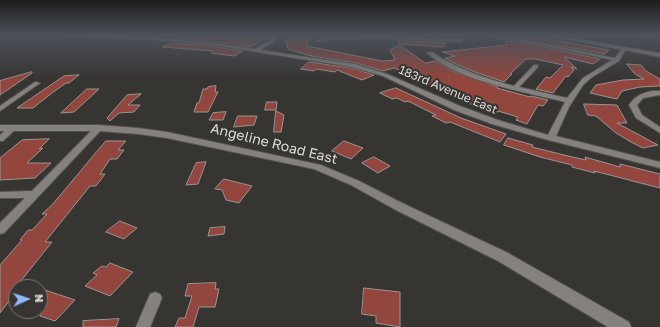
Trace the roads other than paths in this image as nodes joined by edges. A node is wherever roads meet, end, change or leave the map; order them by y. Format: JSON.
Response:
{"nodes":[{"id":1,"x":258,"y":50,"type":"edge"},
{"id":2,"x":571,"y":50,"type":"edge"},
{"id":3,"x":622,"y":50,"type":"edge"},
{"id":4,"x":630,"y":50,"type":"edge"},
{"id":5,"x":430,"y":53,"type":"dead end"},
{"id":6,"x":660,"y":56,"type":"edge"},
{"id":7,"x":617,"y":60,"type":"junction"},
{"id":8,"x":536,"y":66,"type":"dead end"},
{"id":9,"x":37,"y":83,"type":"dead end"},
{"id":10,"x":516,"y":87,"type":"junction"},
{"id":11,"x":660,"y":93,"type":"edge"},
{"id":12,"x":570,"y":101,"type":"junction"},
{"id":13,"x":0,"y":109,"type":"edge"},
{"id":14,"x":0,"y":128,"type":"edge"},
{"id":15,"x":13,"y":128,"type":"junction"},
{"id":16,"x":99,"y":128,"type":"junction"},
{"id":17,"x":660,"y":131,"type":"edge"},
{"id":18,"x":551,"y":138,"type":"junction"},
{"id":19,"x":0,"y":139,"type":"edge"},
{"id":20,"x":660,"y":165,"type":"edge"},
{"id":21,"x":34,"y":194,"type":"junction"},
{"id":22,"x":0,"y":195,"type":"edge"},
{"id":23,"x":0,"y":230,"type":"edge"},
{"id":24,"x":155,"y":298,"type":"dead end"},
{"id":25,"x":143,"y":327,"type":"edge"},
{"id":26,"x":623,"y":327,"type":"edge"}],
"edges":[{"from":1,"to":18,"type":"street","name":"183rd Avenue East"},
{"from":2,"to":7,"type":"street"},
{"from":3,"to":7,"type":"street"},
{"from":4,"to":6,"type":"street"},
{"from":5,"to":10,"type":"street"},
{"from":7,"to":12,"type":"street"},
{"from":8,"to":10,"type":"street"},
{"from":9,"to":13,"type":"street"},
{"from":10,"to":12,"type":"street"},
{"from":11,"to":17,"type":"street"},
{"from":12,"to":18,"type":"street"},
{"from":14,"to":15,"type":"street","name":"Angeline Road East"},
{"from":15,"to":16,"type":"street","name":"Angeline Road East"},
{"from":15,"to":19,"type":"street"},
{"from":16,"to":21,"type":"street"},
{"from":16,"to":26,"type":"street","name":"Angeline Road East"},
{"from":18,"to":20,"type":"street","name":"183rd Avenue East"},
{"from":21,"to":22,"type":"street"},
{"from":21,"to":23,"type":"street"},
{"from":24,"to":25,"type":"street"}]}
